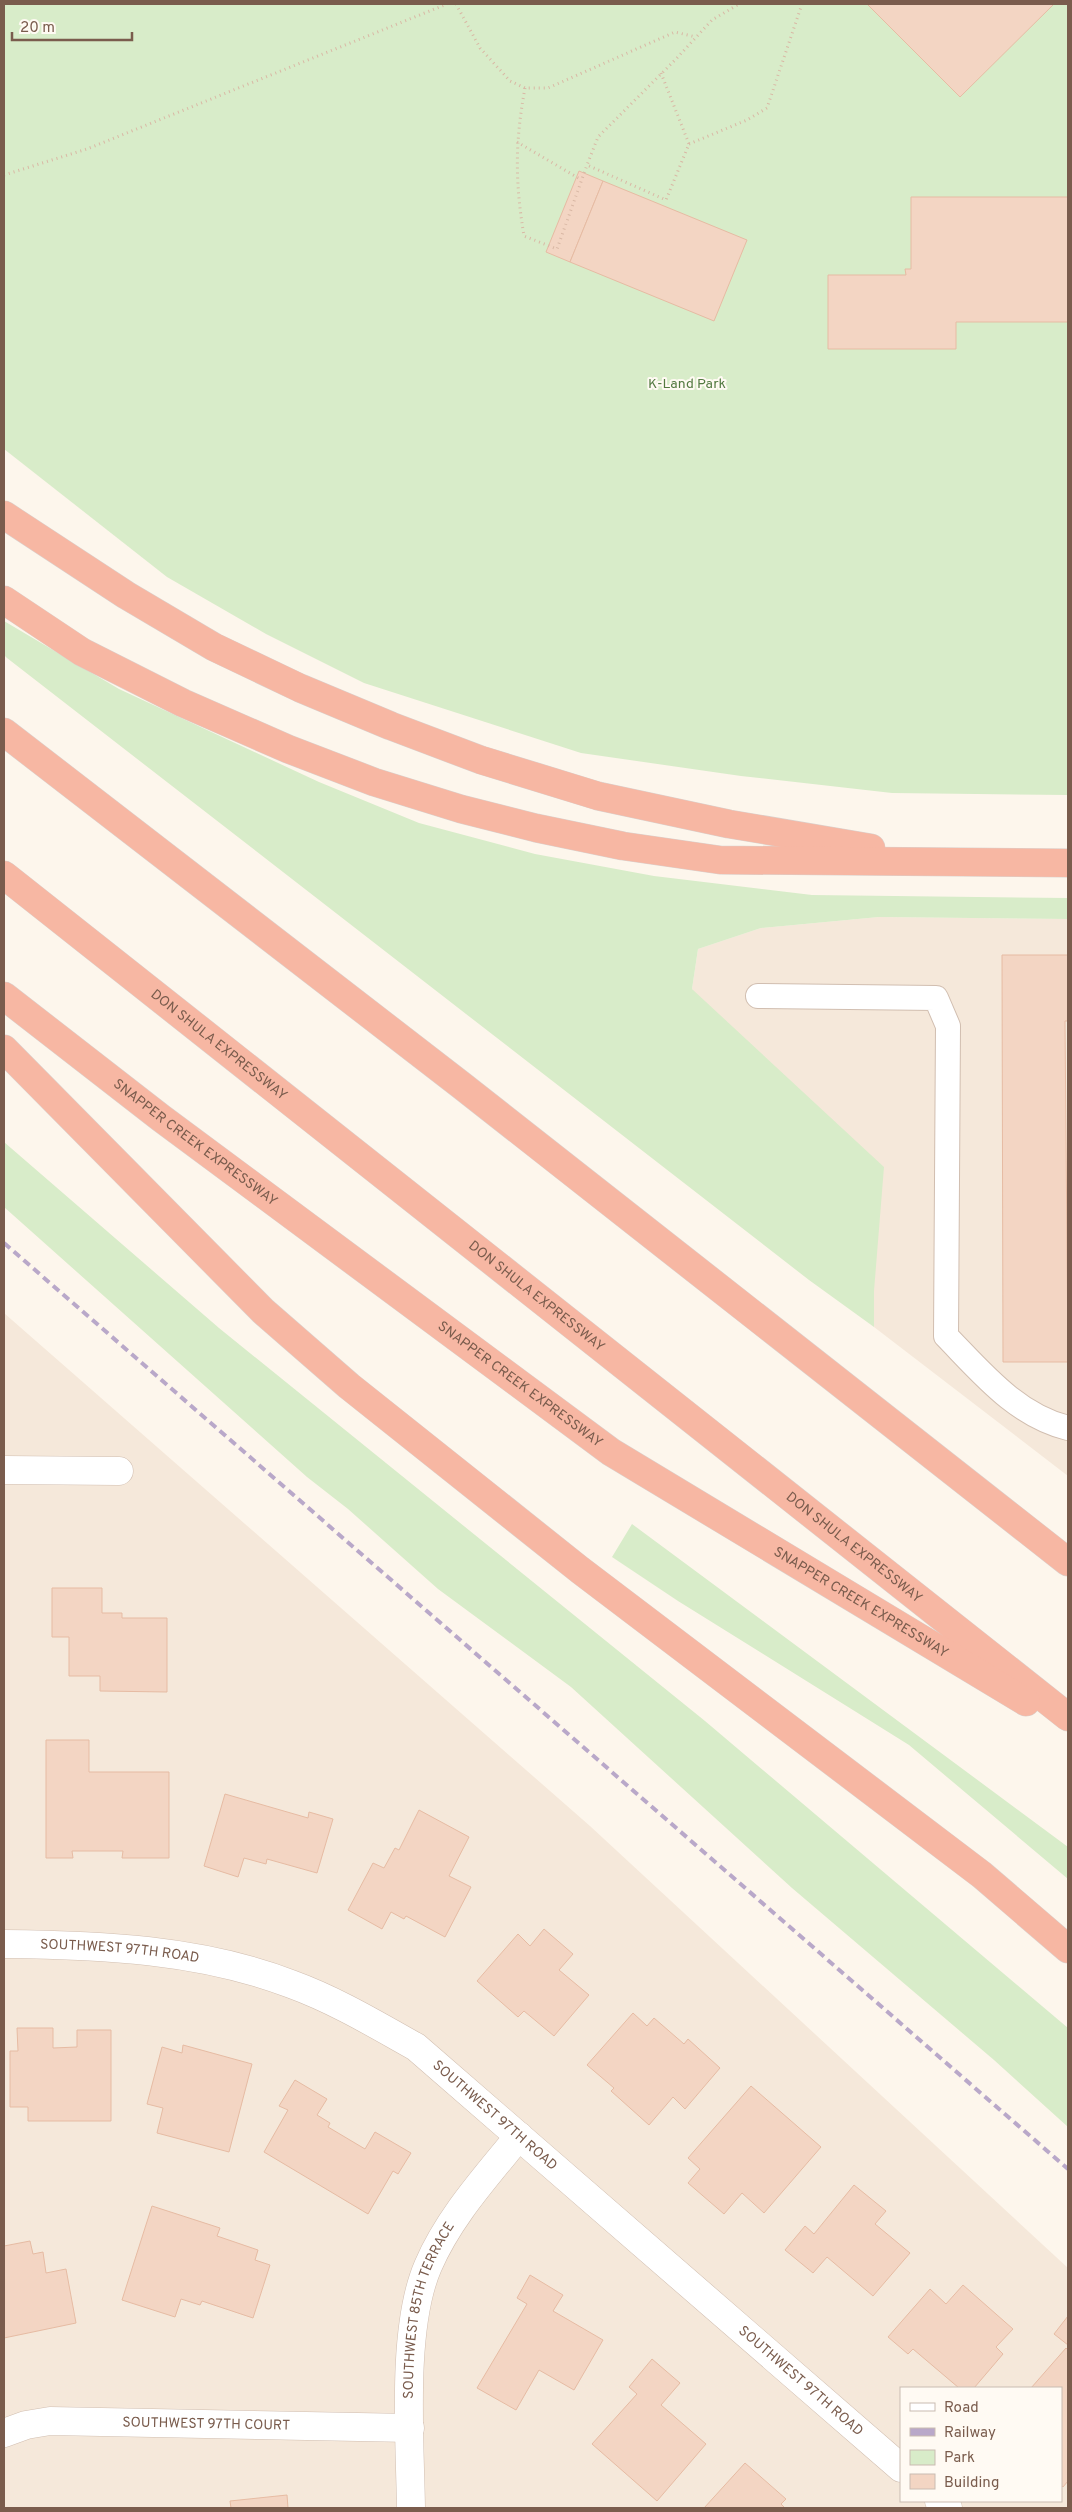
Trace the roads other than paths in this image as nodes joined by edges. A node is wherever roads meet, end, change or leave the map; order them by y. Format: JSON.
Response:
{"nodes":[{"id":1,"x":4,"y":515,"type":"edge"},
{"id":2,"x":4,"y":600,"type":"edge"},
{"id":3,"x":4,"y":732,"type":"edge"},
{"id":4,"x":951,"y":862,"type":"junction"},
{"id":5,"x":1068,"y":863,"type":"edge"},
{"id":6,"x":4,"y":875,"type":"edge"},
{"id":7,"x":4,"y":996,"type":"edge"},
{"id":8,"x":758,"y":996,"type":"dead end"},
{"id":9,"x":4,"y":1049,"type":"edge"},
{"id":10,"x":1068,"y":1428,"type":"edge"},
{"id":11,"x":4,"y":1470,"type":"edge"},
{"id":12,"x":119,"y":1471,"type":"dead end"},
{"id":13,"x":1068,"y":1562,"type":"edge"},
{"id":14,"x":1068,"y":1717,"type":"edge"},
{"id":15,"x":1068,"y":1728,"type":"edge"},
{"id":16,"x":4,"y":1944,"type":"edge"},
{"id":17,"x":1068,"y":1950,"type":"edge"},
{"id":18,"x":519,"y":2136,"type":"junction"},
{"id":19,"x":410,"y":2428,"type":"junction"},
{"id":20,"x":4,"y":2433,"type":"edge"},
{"id":21,"x":900,"y":2467,"type":"edge"},
{"id":22,"x":411,"y":2508,"type":"edge"}],
"edges":[{"from":1,"to":4,"type":"highway"},
{"from":2,"to":4,"type":"highway"},
{"from":3,"to":13,"type":"highway"},
{"from":4,"to":5,"type":"highway"},
{"from":6,"to":14,"type":"highway","name":"DON SHULA EXPRESSWAY"},
{"from":7,"to":15,"type":"highway","name":"SNAPPER CREEK EXPRESSWAY"},
{"from":8,"to":10,"type":"lane"},
{"from":9,"to":17,"type":"highway"},
{"from":11,"to":12,"type":"street"},
{"from":16,"to":18,"type":"street","name":"SOUTHWEST 97TH ROAD"},
{"from":18,"to":19,"type":"street","name":"SOUTHWEST 85TH TERRACE"},
{"from":18,"to":21,"type":"street","name":"SOUTHWEST 97TH ROAD"},
{"from":19,"to":20,"type":"street","name":"SOUTHWEST 97TH COURT"},
{"from":19,"to":22,"type":"street","name":"SOUTHWEST 85TH TERRACE"}]}
